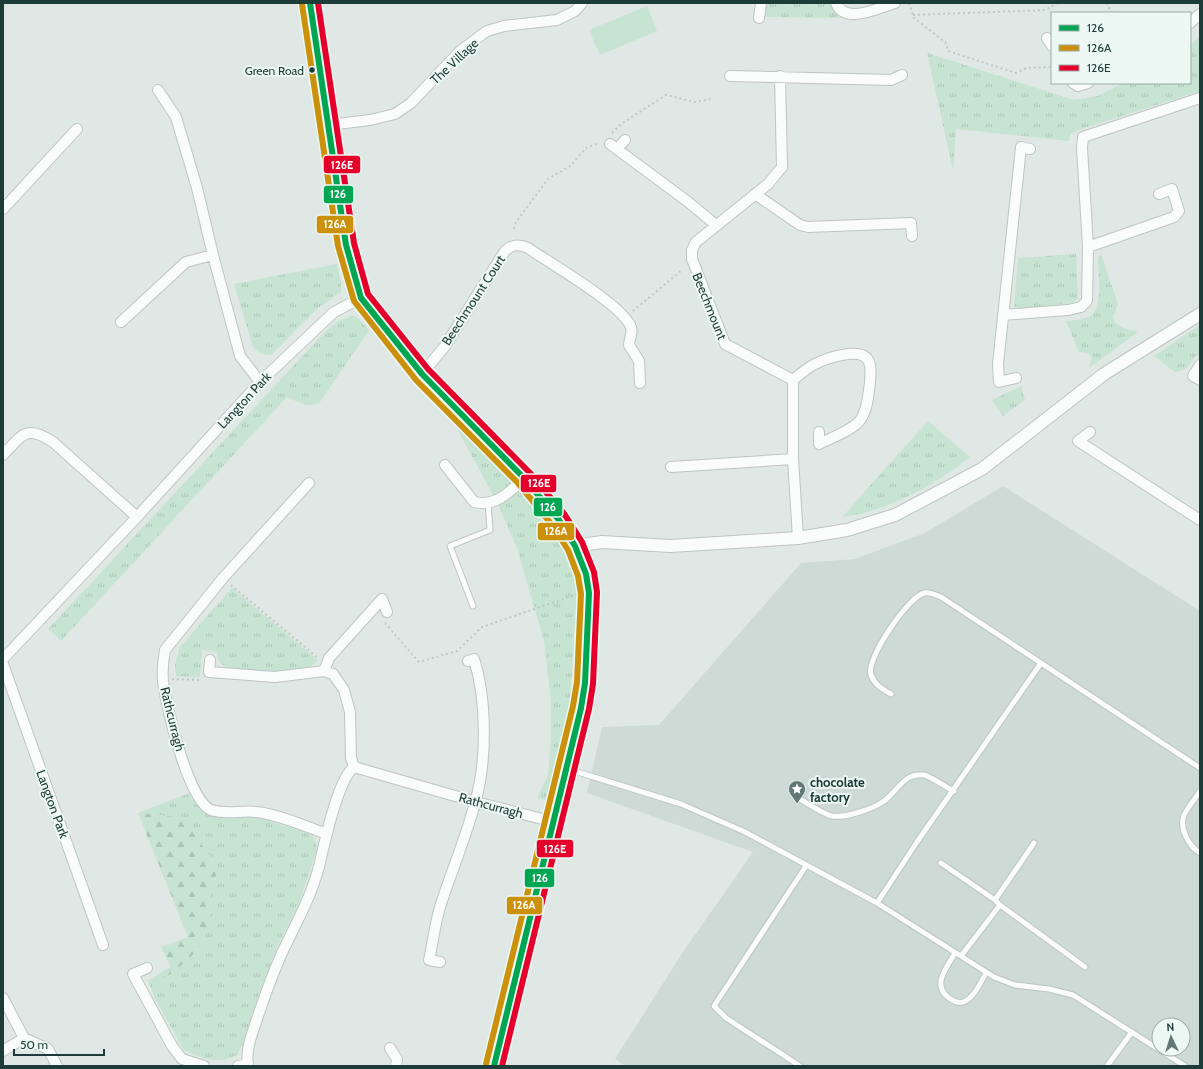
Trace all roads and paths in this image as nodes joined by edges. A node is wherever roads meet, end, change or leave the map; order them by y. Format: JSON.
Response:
{"nodes":[{"id":1,"x":310,"y":3,"type":"edge"},
{"id":2,"x":582,"y":3,"type":"edge"},
{"id":3,"x":761,"y":3,"type":"edge"},
{"id":4,"x":836,"y":3,"type":"edge"},
{"id":5,"x":895,"y":3,"type":"edge"},
{"id":6,"x":909,"y":3,"type":"edge"},
{"id":7,"x":1058,"y":3,"type":"edge"},
{"id":8,"x":1106,"y":3,"type":"edge"},
{"id":9,"x":1111,"y":12,"type":"edge"},
{"id":10,"x":1200,"y":14,"type":"edge"},
{"id":11,"x":913,"y":15,"type":"junction"},
{"id":12,"x":759,"y":18,"type":"dead end"},
{"id":13,"x":1191,"y":22,"type":"edge"},
{"id":14,"x":1051,"y":67,"type":"edge"},
{"id":15,"x":902,"y":75,"type":"dead end"},
{"id":16,"x":730,"y":76,"type":"dead end"},
{"id":17,"x":780,"y":76,"type":"junction"},
{"id":18,"x":1075,"y":84,"type":"edge"},
{"id":19,"x":1085,"y":84,"type":"edge"},
{"id":20,"x":158,"y":90,"type":"dead end"},
{"id":21,"x":1200,"y":98,"type":"edge"},
{"id":22,"x":329,"y":125,"type":"junction"},
{"id":23,"x":78,"y":129,"type":"dead end"},
{"id":24,"x":625,"y":140,"type":"dead end"},
{"id":25,"x":1030,"y":148,"type":"dead end"},
{"id":26,"x":755,"y":194,"type":"junction"},
{"id":27,"x":1159,"y":194,"type":"dead end"},
{"id":28,"x":3,"y":209,"type":"edge"},
{"id":29,"x":716,"y":226,"type":"junction"},
{"id":30,"x":912,"y":236,"type":"dead end"},
{"id":31,"x":1088,"y":247,"type":"junction"},
{"id":32,"x":213,"y":255,"type":"junction"},
{"id":33,"x":682,"y":270,"type":"dead end"},
{"id":34,"x":361,"y":298,"type":"junction"},
{"id":35,"x":1200,"y":314,"type":"edge"},
{"id":36,"x":1002,"y":315,"type":"junction"},
{"id":37,"x":624,"y":318,"type":"junction"},
{"id":38,"x":121,"y":322,"type":"dead end"},
{"id":39,"x":1200,"y":365,"type":"edge"},
{"id":40,"x":422,"y":374,"type":"junction"},
{"id":41,"x":1016,"y":378,"type":"dead end"},
{"id":42,"x":793,"y":380,"type":"junction"},
{"id":43,"x":1200,"y":380,"type":"edge"},
{"id":44,"x":260,"y":382,"type":"junction"},
{"id":45,"x":640,"y":383,"type":"dead end"},
{"id":46,"x":819,"y":432,"type":"dead end"},
{"id":47,"x":1090,"y":432,"type":"dead end"},
{"id":48,"x":3,"y":455,"type":"edge"},
{"id":49,"x":793,"y":459,"type":"junction"},
{"id":50,"x":445,"y":465,"type":"dead end"},
{"id":51,"x":671,"y":467,"type":"dead end"},
{"id":52,"x":524,"y":478,"type":"junction"},
{"id":53,"x":309,"y":483,"type":"dead end"},
{"id":54,"x":488,"y":502,"type":"junction"},
{"id":55,"x":138,"y":517,"type":"junction"},
{"id":56,"x":1200,"y":520,"type":"edge"},
{"id":57,"x":798,"y":538,"type":"junction"},
{"id":58,"x":575,"y":546,"type":"junction"},
{"id":59,"x":224,"y":578,"type":"junction"},
{"id":60,"x":589,"y":593,"type":"junction"},
{"id":61,"x":473,"y":606,"type":"dead end"},
{"id":62,"x":387,"y":612,"type":"joint"},
{"id":63,"x":3,"y":659,"type":"edge"},
{"id":64,"x":210,"y":660,"type":"dead end"},
{"id":65,"x":468,"y":661,"type":"dead end"},
{"id":66,"x":1041,"y":663,"type":"junction"},
{"id":67,"x":3,"y":664,"type":"edge"},
{"id":68,"x":324,"y":672,"type":"junction"},
{"id":69,"x":163,"y":680,"type":"junction"},
{"id":70,"x":200,"y":680,"type":"dead end"},
{"id":71,"x":890,"y":694,"type":"dead end"},
{"id":72,"x":354,"y":767,"type":"junction"},
{"id":73,"x":1200,"y":768,"type":"edge"},
{"id":74,"x":568,"y":769,"type":"junction"},
{"id":75,"x":954,"y":791,"type":"junction"},
{"id":76,"x":1200,"y":791,"type":"edge"},
{"id":77,"x":797,"y":797,"type":"dead end"},
{"id":78,"x":476,"y":802,"type":"junction"},
{"id":79,"x":554,"y":822,"type":"junction"},
{"id":80,"x":326,"y":834,"type":"junction"},
{"id":81,"x":1034,"y":843,"type":"dead end"},
{"id":82,"x":1200,"y":853,"type":"edge"},
{"id":83,"x":941,"y":862,"type":"dead end"},
{"id":84,"x":806,"y":866,"type":"junction"},
{"id":85,"x":995,"y":900,"type":"junction"},
{"id":86,"x":877,"y":903,"type":"junction"},
{"id":87,"x":1000,"y":905,"type":"junction"},
{"id":88,"x":103,"y":944,"type":"dead end"},
{"id":89,"x":955,"y":953,"type":"junction"},
{"id":90,"x":961,"y":956,"type":"junction"},
{"id":91,"x":440,"y":962,"type":"dead end"},
{"id":92,"x":1085,"y":967,"type":"dead end"},
{"id":93,"x":146,"y":968,"type":"dead end"},
{"id":94,"x":986,"y":973,"type":"junction"},
{"id":95,"x":3,"y":998,"type":"edge"},
{"id":96,"x":1132,"y":1032,"type":"junction"},
{"id":97,"x":24,"y":1038,"type":"junction"},
{"id":98,"x":390,"y":1048,"type":"dead end"},
{"id":99,"x":3,"y":1051,"type":"edge"},
{"id":100,"x":245,"y":1065,"type":"edge"},
{"id":101,"x":57,"y":1066,"type":"edge"},
{"id":102,"x":204,"y":1066,"type":"edge"},
{"id":103,"x":396,"y":1066,"type":"edge"},
{"id":104,"x":494,"y":1066,"type":"edge"},
{"id":105,"x":800,"y":1066,"type":"edge"},
{"id":106,"x":1108,"y":1066,"type":"edge"},
{"id":107,"x":1185,"y":1066,"type":"edge"}],
"edges":[{"from":1,"to":22,"type":"street"},
{"from":2,"to":22,"type":"street","name":"The Village"},
{"from":3,"to":12,"type":"street"},
{"from":4,"to":5,"type":"street"},
{"from":6,"to":11,"type":"path"},
{"from":7,"to":11,"type":"path"},
{"from":8,"to":9,"type":"path"},
{"from":10,"to":13,"type":"street"},
{"from":11,"to":14,"type":"path"},
{"from":15,"to":17,"type":"street"},
{"from":16,"to":17,"type":"street"},
{"from":17,"to":26,"type":"street","name":"Beechmount"},
{"from":18,"to":19,"type":"street"},
{"from":20,"to":32,"type":"street"},
{"from":21,"to":31,"type":"street"},
{"from":22,"to":34,"type":"street"},
{"from":23,"to":28,"type":"street"},
{"from":24,"to":29,"type":"street"},
{"from":25,"to":36,"type":"street"},
{"from":26,"to":29,"type":"street","name":"Beechmount"},
{"from":26,"to":30,"type":"street"},
{"from":27,"to":31,"type":"street"},
{"from":29,"to":42,"type":"street","name":"Beechmount"},
{"from":31,"to":36,"type":"street"},
{"from":32,"to":38,"type":"street"},
{"from":32,"to":44,"type":"street"},
{"from":33,"to":37,"type":"path"},
{"from":34,"to":40,"type":"street"},
{"from":34,"to":44,"type":"street","name":"Langton Park"},
{"from":35,"to":57,"type":"street"},
{"from":36,"to":41,"type":"street"},
{"from":37,"to":40,"type":"street","name":"Beechmount Court"},
{"from":37,"to":45,"type":"street"},
{"from":39,"to":43,"type":"street"},
{"from":40,"to":52,"type":"street"},
{"from":42,"to":46,"type":"street"},
{"from":42,"to":49,"type":"street"},
{"from":44,"to":55,"type":"street","name":"Langton Park"},
{"from":47,"to":56,"type":"street"},
{"from":48,"to":55,"type":"street"},
{"from":49,"to":51,"type":"street"},
{"from":49,"to":57,"type":"street"},
{"from":50,"to":54,"type":"street"},
{"from":52,"to":54,"type":"street"},
{"from":52,"to":58,"type":"street"},
{"from":53,"to":59,"type":"street","name":"Rathcurragh"},
{"from":54,"to":61,"type":"lane"},
{"from":55,"to":63,"type":"street","name":"Langton Park"},
{"from":57,"to":58,"type":"street"},
{"from":58,"to":60,"type":"street"},
{"from":59,"to":68,"type":"path"},
{"from":59,"to":69,"type":"street","name":"Rathcurragh"},
{"from":60,"to":62,"type":"path"},
{"from":60,"to":74,"type":"street"},
{"from":62,"to":68,"type":"street"},
{"from":64,"to":68,"type":"street"},
{"from":65,"to":78,"type":"street"},
{"from":66,"to":71,"type":"lane"},
{"from":66,"to":73,"type":"lane"},
{"from":66,"to":75,"type":"lane"},
{"from":67,"to":88,"type":"street","name":"Langton Park"},
{"from":68,"to":72,"type":"street"},
{"from":69,"to":70,"type":"path"},
{"from":69,"to":80,"type":"street","name":"Rathcurragh"},
{"from":72,"to":78,"type":"street","name":"Rathcurragh"},
{"from":72,"to":80,"type":"street"},
{"from":74,"to":79,"type":"street"},
{"from":74,"to":84,"type":"lane"},
{"from":75,"to":77,"type":"lane"},
{"from":75,"to":86,"type":"lane"},
{"from":76,"to":82,"type":"lane"},
{"from":78,"to":79,"type":"street","name":"Rathcurragh"},
{"from":78,"to":91,"type":"street"},
{"from":79,"to":104,"type":"street"},
{"from":80,"to":100,"type":"street"},
{"from":81,"to":85,"type":"lane"},
{"from":83,"to":85,"type":"lane"},
{"from":84,"to":86,"type":"lane"},
{"from":84,"to":105,"type":"lane"},
{"from":85,"to":87,"type":"lane"},
{"from":86,"to":89,"type":"lane"},
{"from":87,"to":90,"type":"lane"},
{"from":87,"to":92,"type":"lane"},
{"from":89,"to":90,"type":"lane"},
{"from":89,"to":94,"type":"lane"},
{"from":90,"to":94,"type":"lane"},
{"from":93,"to":102,"type":"street"},
{"from":94,"to":96,"type":"lane"},
{"from":95,"to":97,"type":"street"},
{"from":96,"to":106,"type":"lane"},
{"from":96,"to":107,"type":"lane"},
{"from":97,"to":99,"type":"street"},
{"from":97,"to":101,"type":"street"},
{"from":98,"to":103,"type":"street"}]}
